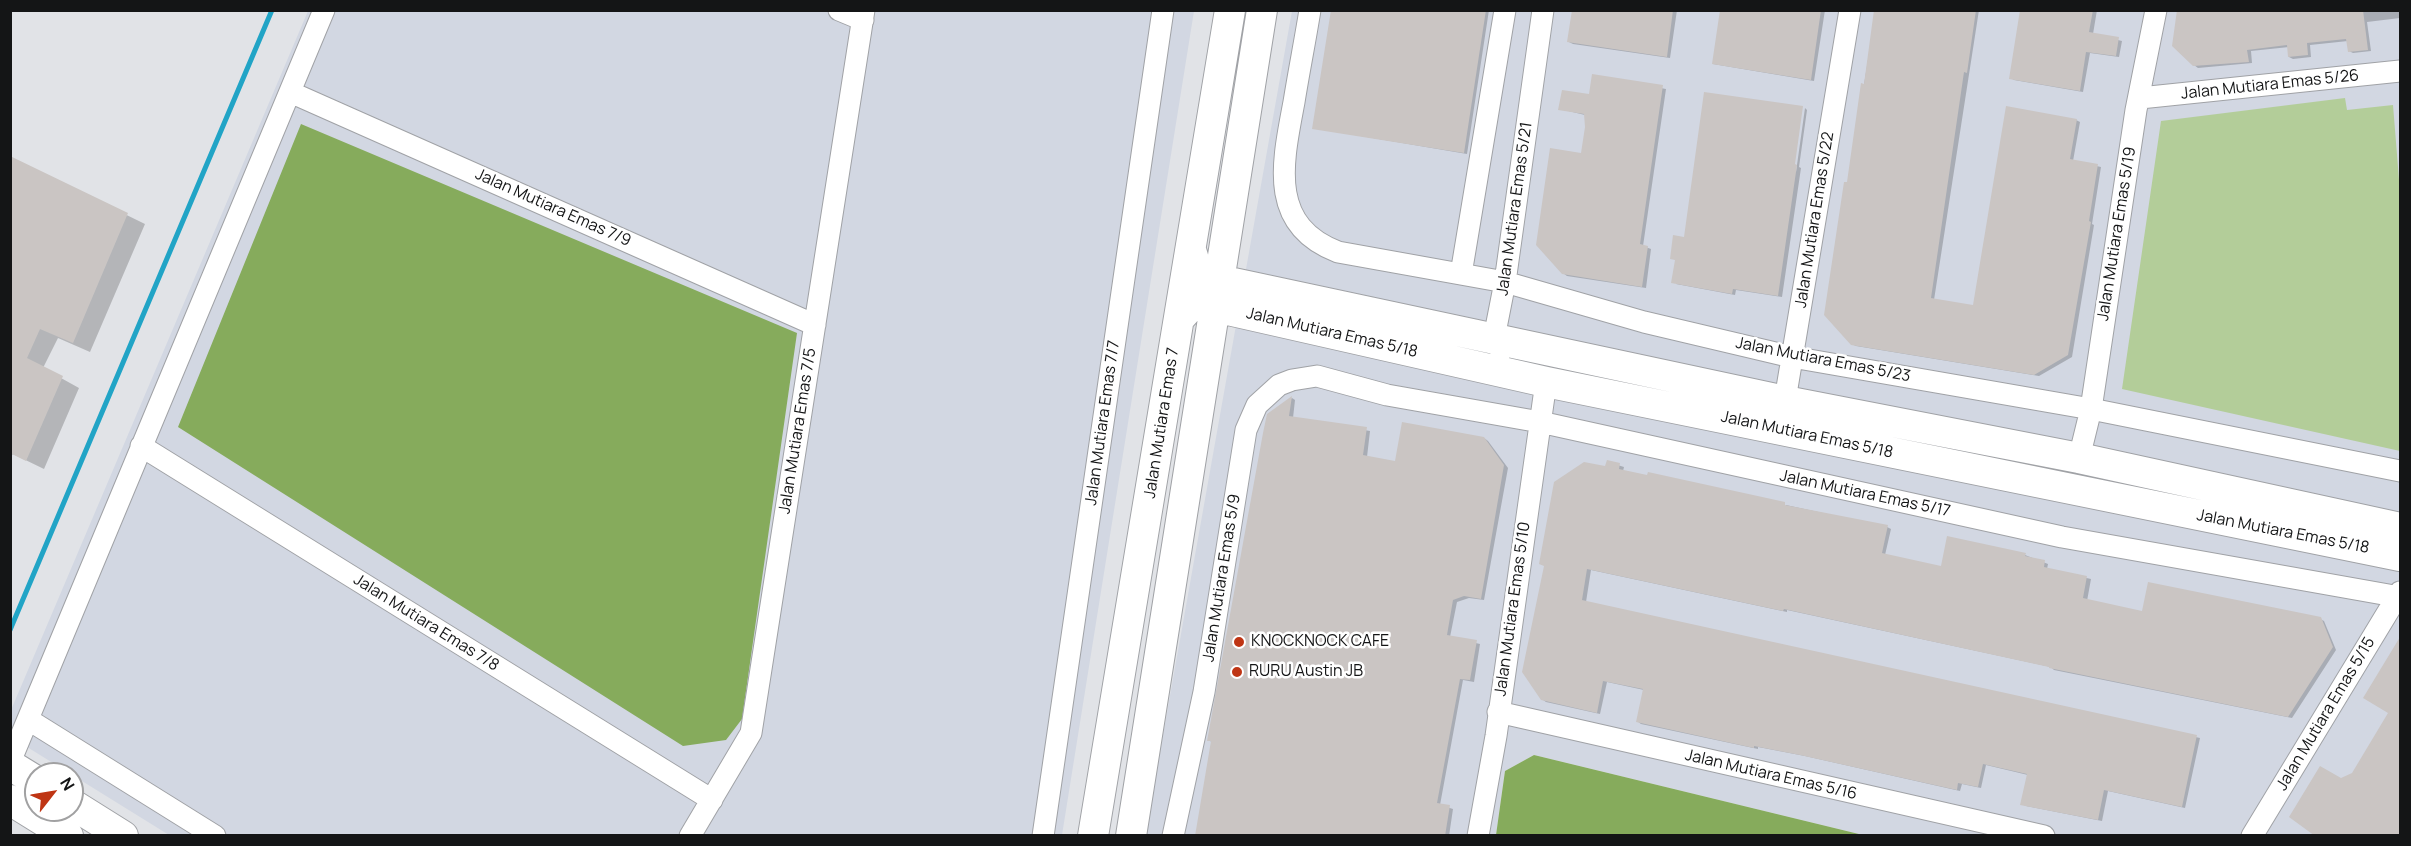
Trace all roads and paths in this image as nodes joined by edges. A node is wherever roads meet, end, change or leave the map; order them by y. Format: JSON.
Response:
{"nodes":[{"id":1,"x":324,"y":10,"type":"edge"},
{"id":2,"x":840,"y":10,"type":"edge"},
{"id":3,"x":1163,"y":10,"type":"edge"},
{"id":4,"x":1230,"y":10,"type":"edge"},
{"id":5,"x":1262,"y":10,"type":"edge"},
{"id":6,"x":1310,"y":10,"type":"edge"},
{"id":7,"x":1505,"y":10,"type":"edge"},
{"id":8,"x":1543,"y":10,"type":"edge"},
{"id":9,"x":1850,"y":10,"type":"edge"},
{"id":10,"x":2156,"y":10,"type":"edge"},
{"id":11,"x":864,"y":15,"type":"edge"},
{"id":12,"x":2400,"y":71,"type":"edge"},
{"id":13,"x":290,"y":92,"type":"junction"},
{"id":14,"x":2140,"y":98,"type":"junction"},
{"id":15,"x":1191,"y":250,"type":"junction"},
{"id":16,"x":1461,"y":274,"type":"junction"},
{"id":17,"x":1505,"y":282,"type":"junction"},
{"id":18,"x":1213,"y":293,"type":"junction"},
{"id":19,"x":1179,"y":319,"type":"junction"},
{"id":20,"x":814,"y":325,"type":"junction"},
{"id":21,"x":1494,"y":338,"type":"junction"},
{"id":22,"x":1792,"y":357,"type":"junction"},
{"id":23,"x":1333,"y":379,"type":"joint"},
{"id":24,"x":1546,"y":382,"type":"junction"},
{"id":25,"x":1785,"y":401,"type":"junction"},
{"id":26,"x":2091,"y":409,"type":"junction"},
{"id":27,"x":1540,"y":422,"type":"junction"},
{"id":28,"x":1780,"y":430,"type":"junction"},
{"id":29,"x":141,"y":446,"type":"junction"},
{"id":30,"x":2079,"y":458,"type":"junction"},
{"id":31,"x":2400,"y":471,"type":"edge"},
{"id":32,"x":2400,"y":528,"type":"edge"},
{"id":33,"x":2400,"y":556,"type":"edge"},
{"id":34,"x":2400,"y":595,"type":"edge"},
{"id":35,"x":1498,"y":712,"type":"junction"},
{"id":36,"x":29,"y":720,"type":"junction"},
{"id":37,"x":10,"y":764,"type":"edge"},
{"id":38,"x":24,"y":773,"type":"edge"},
{"id":39,"x":10,"y":800,"type":"edge"},
{"id":40,"x":712,"y":800,"type":"junction"},
{"id":41,"x":84,"y":812,"type":"edge"},
{"id":42,"x":68,"y":836,"type":"edge"},
{"id":43,"x":123,"y":836,"type":"edge"},
{"id":44,"x":215,"y":836,"type":"edge"},
{"id":45,"x":690,"y":836,"type":"edge"},
{"id":46,"x":1043,"y":836,"type":"edge"},
{"id":47,"x":1093,"y":836,"type":"edge"},
{"id":48,"x":1131,"y":836,"type":"edge"},
{"id":49,"x":1173,"y":836,"type":"edge"},
{"id":50,"x":1478,"y":836,"type":"edge"},
{"id":51,"x":2044,"y":836,"type":"edge"},
{"id":52,"x":2252,"y":836,"type":"edge"}],
"edges":[{"from":1,"to":13,"type":"street"},
{"from":2,"to":11,"type":"street"},
{"from":3,"to":46,"type":"street","name":"Jalan Mutiara Emas 7/7"},
{"from":4,"to":15,"type":"street","name":"Jalan Mutiara Emas 7"},
{"from":5,"to":18,"type":"street","name":"Jalan Mutiara Emas 7"},
{"from":6,"to":16,"type":"street","name":"Jalan Mutiara Emas 5/23"},
{"from":7,"to":16,"type":"street"},
{"from":8,"to":17,"type":"street","name":"Jalan Mutiara Emas 5/21"},
{"from":9,"to":22,"type":"street","name":"Jalan Mutiara Emas 5/22"},
{"from":10,"to":14,"type":"street","name":"Jalan Mutiara Emas 5/19"},
{"from":11,"to":20,"type":"street","name":"Jalan Mutiara Emas 7/5"},
{"from":12,"to":14,"type":"street","name":"Jalan Mutiara Emas 5/26"},
{"from":13,"to":20,"type":"street","name":"Jalan Mutiara Emas 7/9"},
{"from":13,"to":29,"type":"street"},
{"from":14,"to":26,"type":"street","name":"Jalan Mutiara Emas 5/19"},
{"from":15,"to":18,"type":"street"},
{"from":15,"to":19,"type":"street","name":"Jalan Mutiara Emas 7"},
{"from":16,"to":17,"type":"street","name":"Jalan Mutiara Emas 5/23"},
{"from":17,"to":21,"type":"street","name":"Jalan Mutiara Emas 5/21"},
{"from":17,"to":22,"type":"street","name":"Jalan Mutiara Emas 5/23"},
{"from":18,"to":19,"type":"street"},
{"from":18,"to":21,"type":"street","name":"Jalan Mutiara Emas 5/18"},
{"from":18,"to":24,"type":"street","name":"Jalan Mutiara Emas 5/18"},
{"from":18,"to":48,"type":"street","name":"Jalan Mutiara Emas 7"},
{"from":19,"to":47,"type":"street","name":"Jalan Mutiara Emas 7"},
{"from":20,"to":40,"type":"street","name":"Jalan Mutiara Emas 7/5"},
{"from":21,"to":24,"type":"street"},
{"from":21,"to":25,"type":"street","name":"Jalan Mutiara Emas 5/18"},
{"from":22,"to":25,"type":"street","name":"Jalan Mutiara Emas 5/22"},
{"from":22,"to":26,"type":"street","name":"Jalan Mutiara Emas 5/23"},
{"from":23,"to":27,"type":"street","name":"Jalan Mutiara Emas 5/17"},
{"from":23,"to":49,"type":"street","name":"Jalan Mutiara Emas 5/9"},
{"from":24,"to":27,"type":"street","name":"Jalan Mutiara Emas 5/10"},
{"from":24,"to":28,"type":"street","name":"Jalan Mutiara Emas 5/18"},
{"from":25,"to":28,"type":"street","name":"Jalan Mutiara Emas 5/22"},
{"from":25,"to":30,"type":"street","name":"Jalan Mutiara Emas 5/18"},
{"from":26,"to":30,"type":"street","name":"Jalan Mutiara Emas 5/19"},
{"from":26,"to":31,"type":"street","name":"Jalan Mutiara Emas 5/23"},
{"from":27,"to":34,"type":"street","name":"Jalan Mutiara Emas 5/17"},
{"from":27,"to":35,"type":"street","name":"Jalan Mutiara Emas 5/10"},
{"from":28,"to":33,"type":"street","name":"Jalan Mutiara Emas 5/18"},
{"from":29,"to":36,"type":"street"},
{"from":29,"to":40,"type":"street","name":"Jalan Mutiara Emas 7/8"},
{"from":30,"to":32,"type":"street","name":"Jalan Mutiara Emas 5/18"},
{"from":34,"to":52,"type":"street","name":"Jalan Mutiara Emas 5/15"},
{"from":35,"to":50,"type":"street","name":"Jalan Mutiara Emas 5/10"},
{"from":35,"to":51,"type":"street","name":"Jalan Mutiara Emas 5/16"},
{"from":36,"to":37,"type":"street"},
{"from":36,"to":44,"type":"street"},
{"from":37,"to":38,"type":"street"},
{"from":39,"to":42,"type":"street"},
{"from":40,"to":45,"type":"street","name":"Jalan Mutiara Emas 7/5"},
{"from":41,"to":43,"type":"street"}]}
